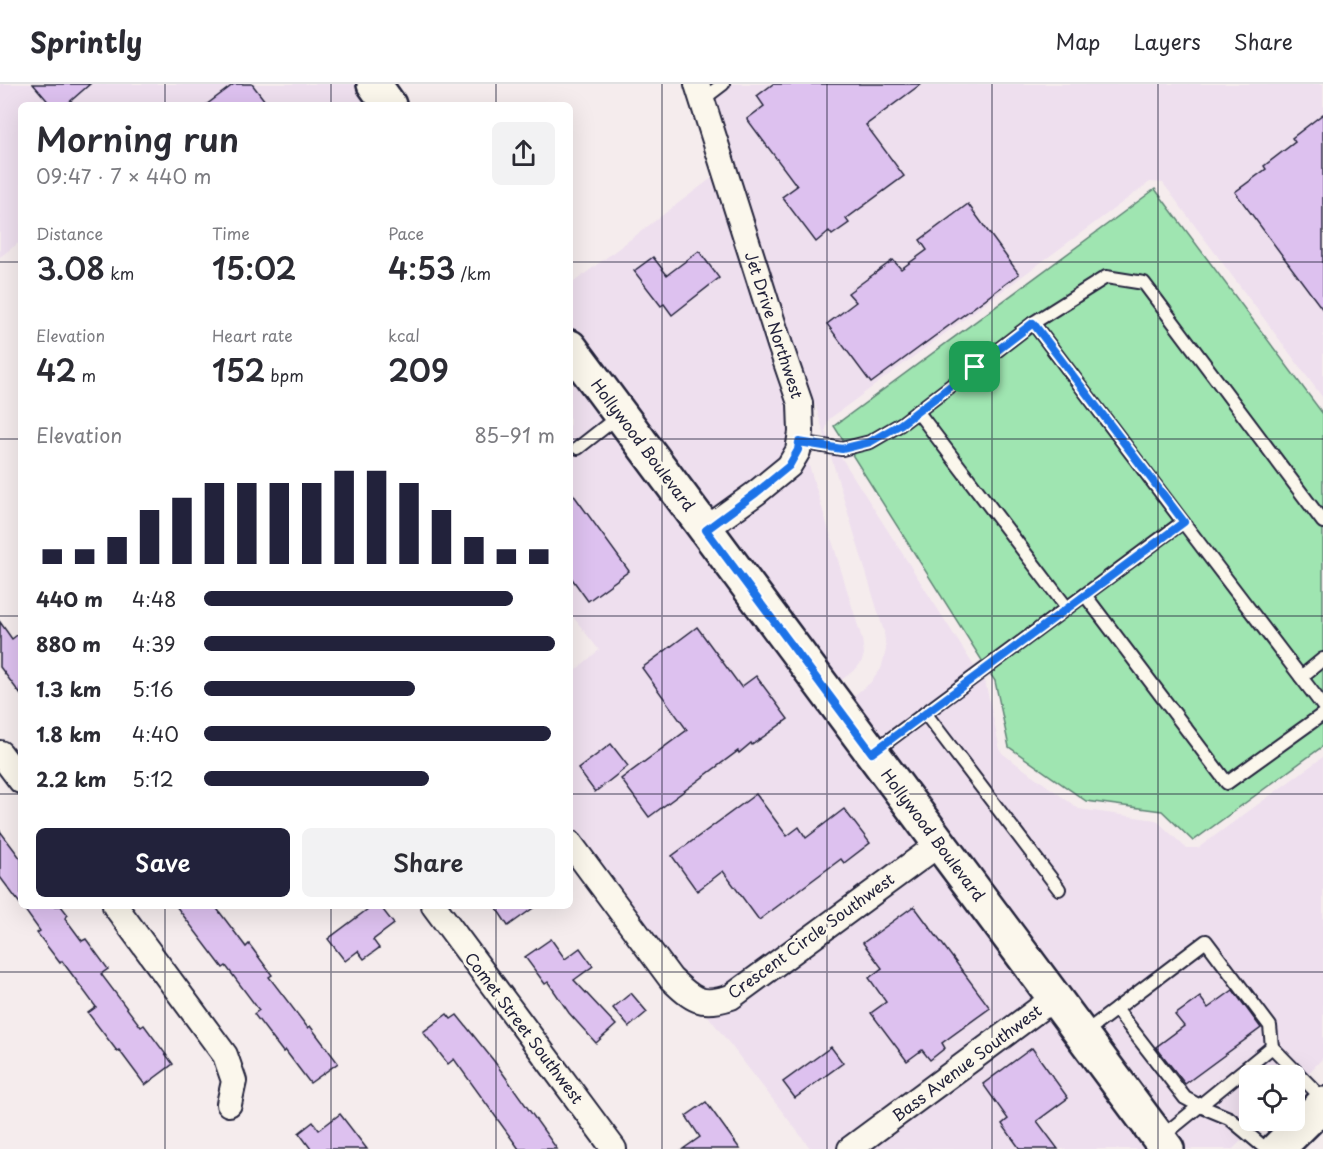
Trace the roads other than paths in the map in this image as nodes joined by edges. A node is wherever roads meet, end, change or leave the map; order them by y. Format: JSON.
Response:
{"nodes":[{"id":1,"x":374,"y":84,"type":"edge"},
{"id":2,"x":723,"y":84,"type":"edge"},
{"id":3,"x":699,"y":92,"type":"edge"},
{"id":4,"x":388,"y":102,"type":"edge"},
{"id":5,"x":1033,"y":323,"type":"junction"},
{"id":6,"x":573,"y":351,"type":"edge"},
{"id":7,"x":917,"y":411,"type":"junction"},
{"id":8,"x":620,"y":415,"type":"junction"},
{"id":9,"x":799,"y":442,"type":"junction"},
{"id":10,"x":579,"y":448,"type":"dead end"},
{"id":11,"x":1184,"y":522,"type":"junction"},
{"id":12,"x":1323,"y":522,"type":"edge"},
{"id":13,"x":706,"y":530,"type":"junction"},
{"id":14,"x":1085,"y":595,"type":"junction"},
{"id":15,"x":1066,"y":608,"type":"junction"},
{"id":16,"x":1323,"y":659,"type":"edge"},
{"id":17,"x":1301,"y":677,"type":"junction"},
{"id":18,"x":1323,"y":706,"type":"edge"},
{"id":19,"x":925,"y":713,"type":"junction"},
{"id":20,"x":1323,"y":714,"type":"edge"},
{"id":21,"x":0,"y":753,"type":"edge"},
{"id":22,"x":872,"y":753,"type":"junction"},
{"id":23,"x":18,"y":777,"type":"edge"},
{"id":24,"x":939,"y":844,"type":"junction"},
{"id":25,"x":573,"y":847,"type":"edge"},
{"id":26,"x":1059,"y":889,"type":"dead end"},
{"id":27,"x":117,"y":909,"type":"edge"},
{"id":28,"x":436,"y":909,"type":"edge"},
{"id":29,"x":1054,"y":998,"type":"junction"},
{"id":30,"x":1116,"y":1009,"type":"junction"},
{"id":31,"x":1082,"y":1035,"type":"junction"},
{"id":32,"x":1272,"y":1047,"type":"junction"},
{"id":33,"x":1323,"y":1099,"type":"edge"},
{"id":34,"x":229,"y":1104,"type":"dead end"},
{"id":35,"x":1323,"y":1104,"type":"edge"},
{"id":36,"x":1200,"y":1106,"type":"junction"},
{"id":37,"x":1163,"y":1144,"type":"edge"},
{"id":38,"x":615,"y":1149,"type":"edge"},
{"id":39,"x":850,"y":1149,"type":"edge"},
{"id":40,"x":1266,"y":1149,"type":"edge"},
{"id":41,"x":1277,"y":1149,"type":"edge"}],
"edges":[{"from":1,"to":4,"type":"street"},
{"from":2,"to":3,"type":"lane"},
{"from":3,"to":9,"type":"street","name":"Jet Drive Northwest"},
{"from":5,"to":7,"type":"lane"},
{"from":5,"to":11,"type":"lane"},
{"from":5,"to":12,"type":"lane"},
{"from":6,"to":8,"type":"street","name":"Hollywood Boulevard"},
{"from":7,"to":9,"type":"lane"},
{"from":7,"to":15,"type":"lane"},
{"from":8,"to":10,"type":"lane"},
{"from":8,"to":13,"type":"street","name":"Hollywood Boulevard"},
{"from":9,"to":13,"type":"street","name":"Jet Drive Northwest"},
{"from":11,"to":14,"type":"lane"},
{"from":11,"to":17,"type":"lane"},
{"from":13,"to":22,"type":"street","name":"Hollywood Boulevard"},
{"from":14,"to":15,"type":"lane"},
{"from":14,"to":20,"type":"lane"},
{"from":15,"to":19,"type":"lane"},
{"from":16,"to":17,"type":"lane"},
{"from":17,"to":18,"type":"lane"},
{"from":19,"to":22,"type":"lane"},
{"from":19,"to":26,"type":"lane"},
{"from":21,"to":23,"type":"street"},
{"from":22,"to":24,"type":"street","name":"Hollywood Boulevard"},
{"from":24,"to":25,"type":"street","name":"Crescent Circle Southwest"},
{"from":24,"to":29,"type":"street","name":"Hollywood Boulevard"},
{"from":27,"to":34,"type":"street"},
{"from":28,"to":38,"type":"street","name":"Comet Street Southwest"},
{"from":29,"to":31,"type":"street","name":"Hollywood Boulevard"},
{"from":29,"to":39,"type":"street","name":"Bass Avenue Southwest"},
{"from":30,"to":31,"type":"lane"},
{"from":30,"to":32,"type":"lane"},
{"from":30,"to":36,"type":"lane"},
{"from":31,"to":37,"type":"street","name":"Hollywood Boulevard"},
{"from":32,"to":33,"type":"lane"},
{"from":32,"to":36,"type":"lane"},
{"from":35,"to":41,"type":"street"},
{"from":36,"to":37,"type":"lane"},
{"from":36,"to":40,"type":"lane"}]}
